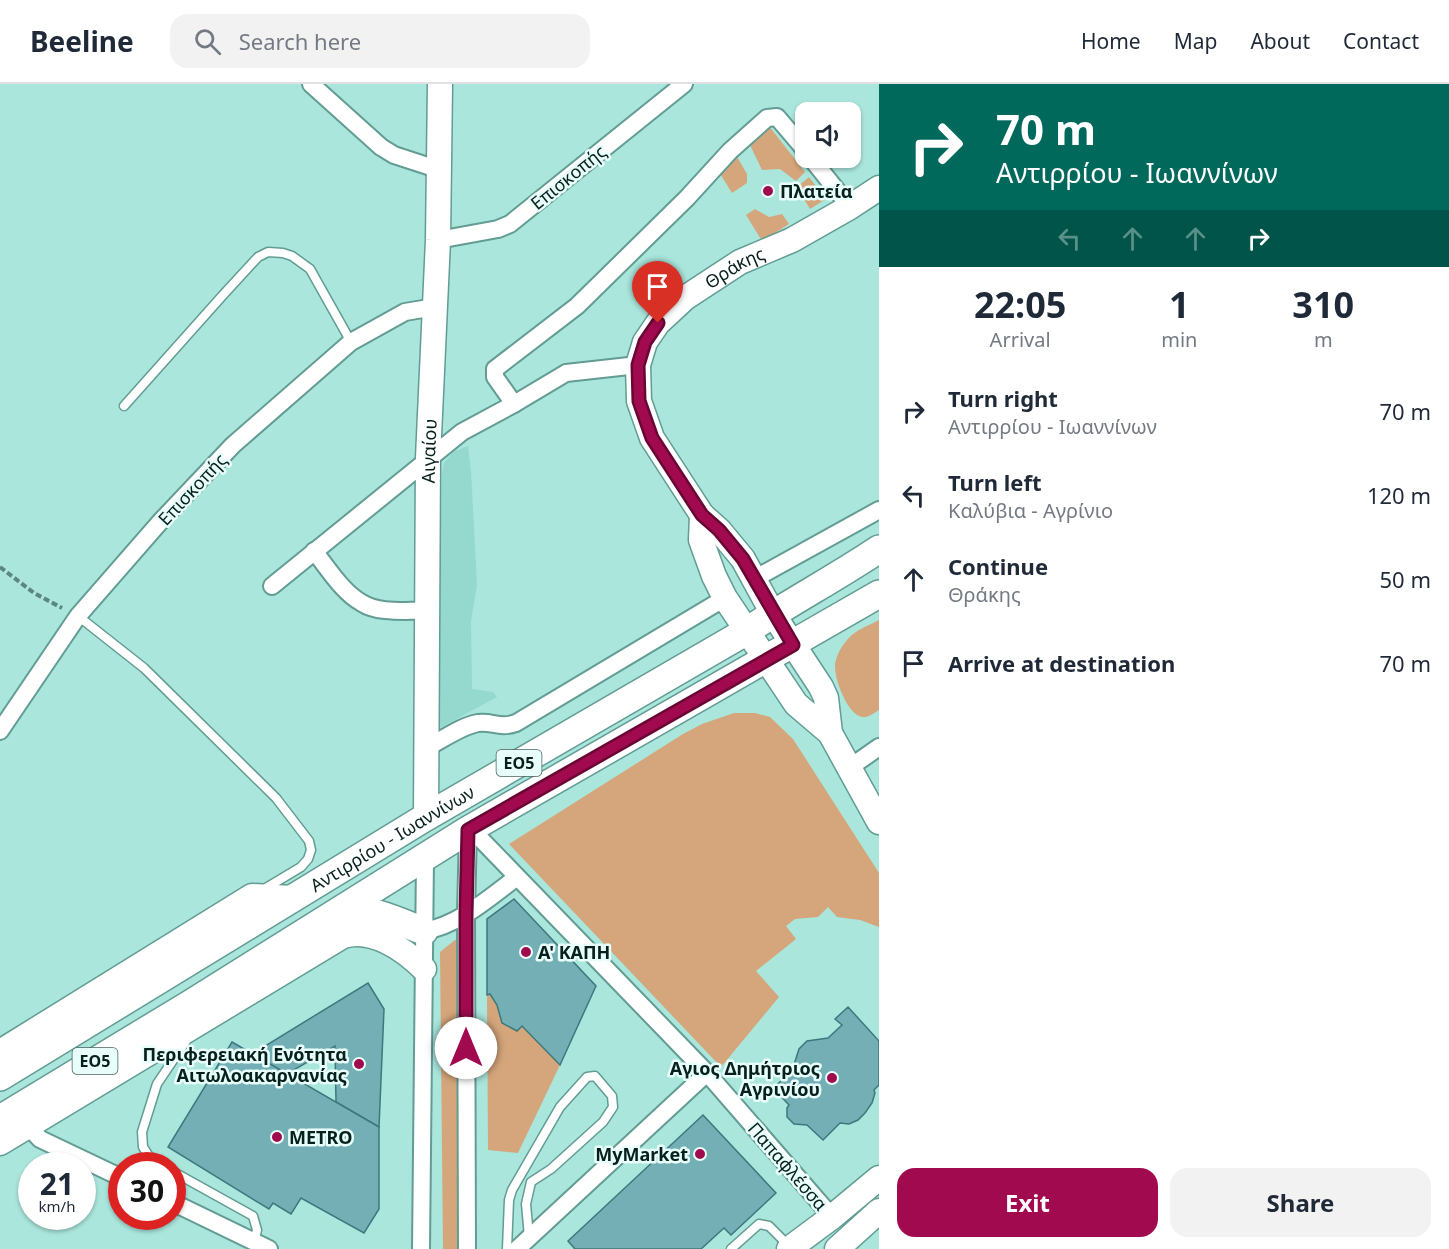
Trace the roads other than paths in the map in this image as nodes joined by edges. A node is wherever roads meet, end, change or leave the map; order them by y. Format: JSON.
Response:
{"nodes":[{"id":1,"x":311,"y":84,"type":"edge"},
{"id":2,"x":440,"y":84,"type":"edge"},
{"id":3,"x":684,"y":84,"type":"edge"},
{"id":4,"x":795,"y":138,"type":"edge"},
{"id":5,"x":819,"y":168,"type":"edge"},
{"id":6,"x":440,"y":170,"type":"junction"},
{"id":7,"x":879,"y":188,"type":"edge"},
{"id":8,"x":850,"y":207,"type":"junction"},
{"id":9,"x":438,"y":240,"type":"junction"},
{"id":10,"x":435,"y":307,"type":"junction"},
{"id":11,"x":351,"y":342,"type":"junction"},
{"id":12,"x":638,"y":365,"type":"junction"},
{"id":13,"x":514,"y":404,"type":"junction"},
{"id":14,"x":124,"y":406,"type":"dead end"},
{"id":15,"x":428,"y":458,"type":"junction"},
{"id":16,"x":879,"y":510,"type":"edge"},
{"id":17,"x":702,"y":515,"type":"junction"},
{"id":18,"x":879,"y":549,"type":"edge"},
{"id":19,"x":314,"y":551,"type":"junction"},
{"id":20,"x":754,"y":579,"type":"junction"},
{"id":21,"x":272,"y":586,"type":"dead end"},
{"id":22,"x":879,"y":594,"type":"edge"},
{"id":23,"x":725,"y":598,"type":"junction"},
{"id":24,"x":427,"y":612,"type":"junction"},
{"id":25,"x":773,"y":614,"type":"junction"},
{"id":26,"x":78,"y":616,"type":"junction"},
{"id":27,"x":747,"y":631,"type":"junction"},
{"id":28,"x":793,"y":645,"type":"junction"},
{"id":29,"x":765,"y":659,"type":"junction"},
{"id":30,"x":0,"y":730,"type":"edge"},
{"id":31,"x":830,"y":733,"type":"junction"},
{"id":32,"x":879,"y":747,"type":"edge"},
{"id":33,"x":426,"y":748,"type":"junction"},
{"id":34,"x":849,"y":768,"type":"junction"},
{"id":35,"x":426,"y":817,"type":"junction"},
{"id":36,"x":879,"y":822,"type":"edge"},
{"id":37,"x":470,"y":829,"type":"junction"},
{"id":38,"x":425,"y":857,"type":"junction"},
{"id":39,"x":517,"y":877,"type":"junction"},
{"id":40,"x":252,"y":896,"type":"junction"},
{"id":41,"x":294,"y":898,"type":"junction"},
{"id":42,"x":466,"y":914,"type":"junction"},
{"id":43,"x":327,"y":919,"type":"junction"},
{"id":44,"x":424,"y":932,"type":"junction"},
{"id":45,"x":424,"y":969,"type":"junction"},
{"id":46,"x":198,"y":1023,"type":"junction"},
{"id":47,"x":0,"y":1052,"type":"edge"},
{"id":48,"x":707,"y":1072,"type":"junction"},
{"id":49,"x":0,"y":1077,"type":"edge"},
{"id":50,"x":0,"y":1119,"type":"edge"},
{"id":51,"x":28,"y":1126,"type":"junction"},
{"id":52,"x":0,"y":1143,"type":"edge"},
{"id":53,"x":146,"y":1152,"type":"edge"},
{"id":54,"x":108,"y":1171,"type":"edge"},
{"id":55,"x":879,"y":1178,"type":"edge"},
{"id":56,"x":186,"y":1179,"type":"edge"},
{"id":57,"x":186,"y":1209,"type":"edge"},
{"id":58,"x":879,"y":1211,"type":"edge"},
{"id":59,"x":832,"y":1217,"type":"junction"},
{"id":60,"x":421,"y":1225,"type":"junction"},
{"id":61,"x":530,"y":1237,"type":"junction"},
{"id":62,"x":852,"y":1244,"type":"edge"},
{"id":63,"x":258,"y":1247,"type":"edge"},
{"id":64,"x":790,"y":1248,"type":"edge"},
{"id":65,"x":409,"y":1249,"type":"edge"},
{"id":66,"x":421,"y":1249,"type":"edge"},
{"id":67,"x":467,"y":1249,"type":"edge"},
{"id":68,"x":507,"y":1249,"type":"edge"},
{"id":69,"x":517,"y":1249,"type":"edge"},
{"id":70,"x":730,"y":1249,"type":"edge"}],
"edges":[{"from":1,"to":6,"type":"street"},
{"from":2,"to":6,"type":"street","name":"Αιγαίου"},
{"from":3,"to":9,"type":"street","name":"Επισκοπής"},
{"from":4,"to":13,"type":"street"},
{"from":5,"to":8,"type":"street"},
{"from":6,"to":9,"type":"street","name":"Αιγαίου"},
{"from":7,"to":8,"type":"street","name":"Θράκης"},
{"from":8,"to":12,"type":"street","name":"Θράκης"},
{"from":9,"to":10,"type":"street","name":"Αιγαίου"},
{"from":10,"to":11,"type":"street","name":"Επισκοπής"},
{"from":10,"to":15,"type":"street","name":"Αιγαίου"},
{"from":11,"to":14,"type":"lane"},
{"from":11,"to":26,"type":"street","name":"Επισκοπής"},
{"from":12,"to":13,"type":"street"},
{"from":12,"to":17,"type":"street","name":"Θράκης"},
{"from":13,"to":15,"type":"street"},
{"from":15,"to":19,"type":"street"},
{"from":15,"to":24,"type":"street","name":"Αιγαίου"},
{"from":16,"to":20,"type":"street"},
{"from":17,"to":20,"type":"street","name":"Θράκης"},
{"from":17,"to":23,"type":"street"},
{"from":18,"to":25,"type":"main road","name":"Αντιρρίου - Ιωαννίνων","number":"ΕΟ5"},
{"from":19,"to":21,"type":"street"},
{"from":19,"to":24,"type":"street"},
{"from":20,"to":25,"type":"street","name":"Θράκης"},
{"from":22,"to":28,"type":"main road","name":"Αντιρρίου - Ιωαννίνων","number":"ΕΟ5"},
{"from":23,"to":27,"type":"street"},
{"from":23,"to":33,"type":"street"},
{"from":24,"to":33,"type":"street","name":"Αιγαίου"},
{"from":25,"to":27,"type":"main road","name":"Αντιρρίου - Ιωαννίνων","number":"ΕΟ5"},
{"from":25,"to":28,"type":"street","name":"Θράκης"},
{"from":26,"to":30,"type":"street","name":"Επισκοπής"},
{"from":26,"to":40,"type":"lane"},
{"from":27,"to":29,"type":"street"},
{"from":27,"to":35,"type":"main road","name":"Αντιρρίου - Ιωαννίνων","number":"ΕΟ5"},
{"from":28,"to":29,"type":"main road","name":"Αντιρρίου - Ιωαννίνων","number":"ΕΟ5"},
{"from":28,"to":31,"type":"street","name":"Θράκης"},
{"from":29,"to":31,"type":"street"},
{"from":29,"to":37,"type":"main road","name":"Αντιρρίου - Ιωαννίνων","number":"ΕΟ5"},
{"from":31,"to":34,"type":"street"},
{"from":32,"to":34,"type":"street"},
{"from":33,"to":35,"type":"street","name":"Αιγαίου"},
{"from":34,"to":36,"type":"street"},
{"from":35,"to":41,"type":"main road","name":"Αντιρρίου - Ιωαννίνων","number":"ΕΟ5"},
{"from":37,"to":38,"type":"main road","name":"Αντιρρίου - Ιωαννίνων","number":"ΕΟ5"},
{"from":37,"to":39,"type":"street","name":"Παπαφλέσσα"},
{"from":37,"to":42,"type":"street"},
{"from":38,"to":43,"type":"main road","name":"Αντιρρίου - Ιωαννίνων","number":"ΕΟ5"},
{"from":38,"to":44,"type":"street"},
{"from":39,"to":42,"type":"street"},
{"from":39,"to":48,"type":"street","name":"Παπαφλέσσα"},
{"from":40,"to":41,"type":"street"},
{"from":40,"to":47,"type":"street"},
{"from":41,"to":49,"type":"main road","name":"Αντιρρίου - Ιωαννίνων","number":"ΕΟ5"},
{"from":42,"to":44,"type":"street"},
{"from":42,"to":67,"type":"street"},
{"from":43,"to":44,"type":"main road"},
{"from":43,"to":50,"type":"main road","name":"Αντιρρίου - Ιωαννίνων","number":"ΕΟ5"},
{"from":44,"to":45,"type":"street"},
{"from":45,"to":46,"type":"street"},
{"from":45,"to":60,"type":"street"},
{"from":46,"to":51,"type":"street"},
{"from":46,"to":53,"type":"lane"},
{"from":48,"to":59,"type":"street","name":"Παπαφλέσσα"},
{"from":48,"to":61,"type":"street"},
{"from":51,"to":52,"type":"street"},
{"from":51,"to":54,"type":"street"},
{"from":55,"to":59,"type":"street"},
{"from":56,"to":63,"type":"lane"},
{"from":57,"to":63,"type":"street"},
{"from":58,"to":62,"type":"street"},
{"from":59,"to":62,"type":"street"},
{"from":59,"to":64,"type":"street"},
{"from":60,"to":65,"type":"street"},
{"from":60,"to":66,"type":"street"},
{"from":61,"to":68,"type":"lane"},
{"from":61,"to":69,"type":"street"},
{"from":64,"to":70,"type":"lane"}]}
